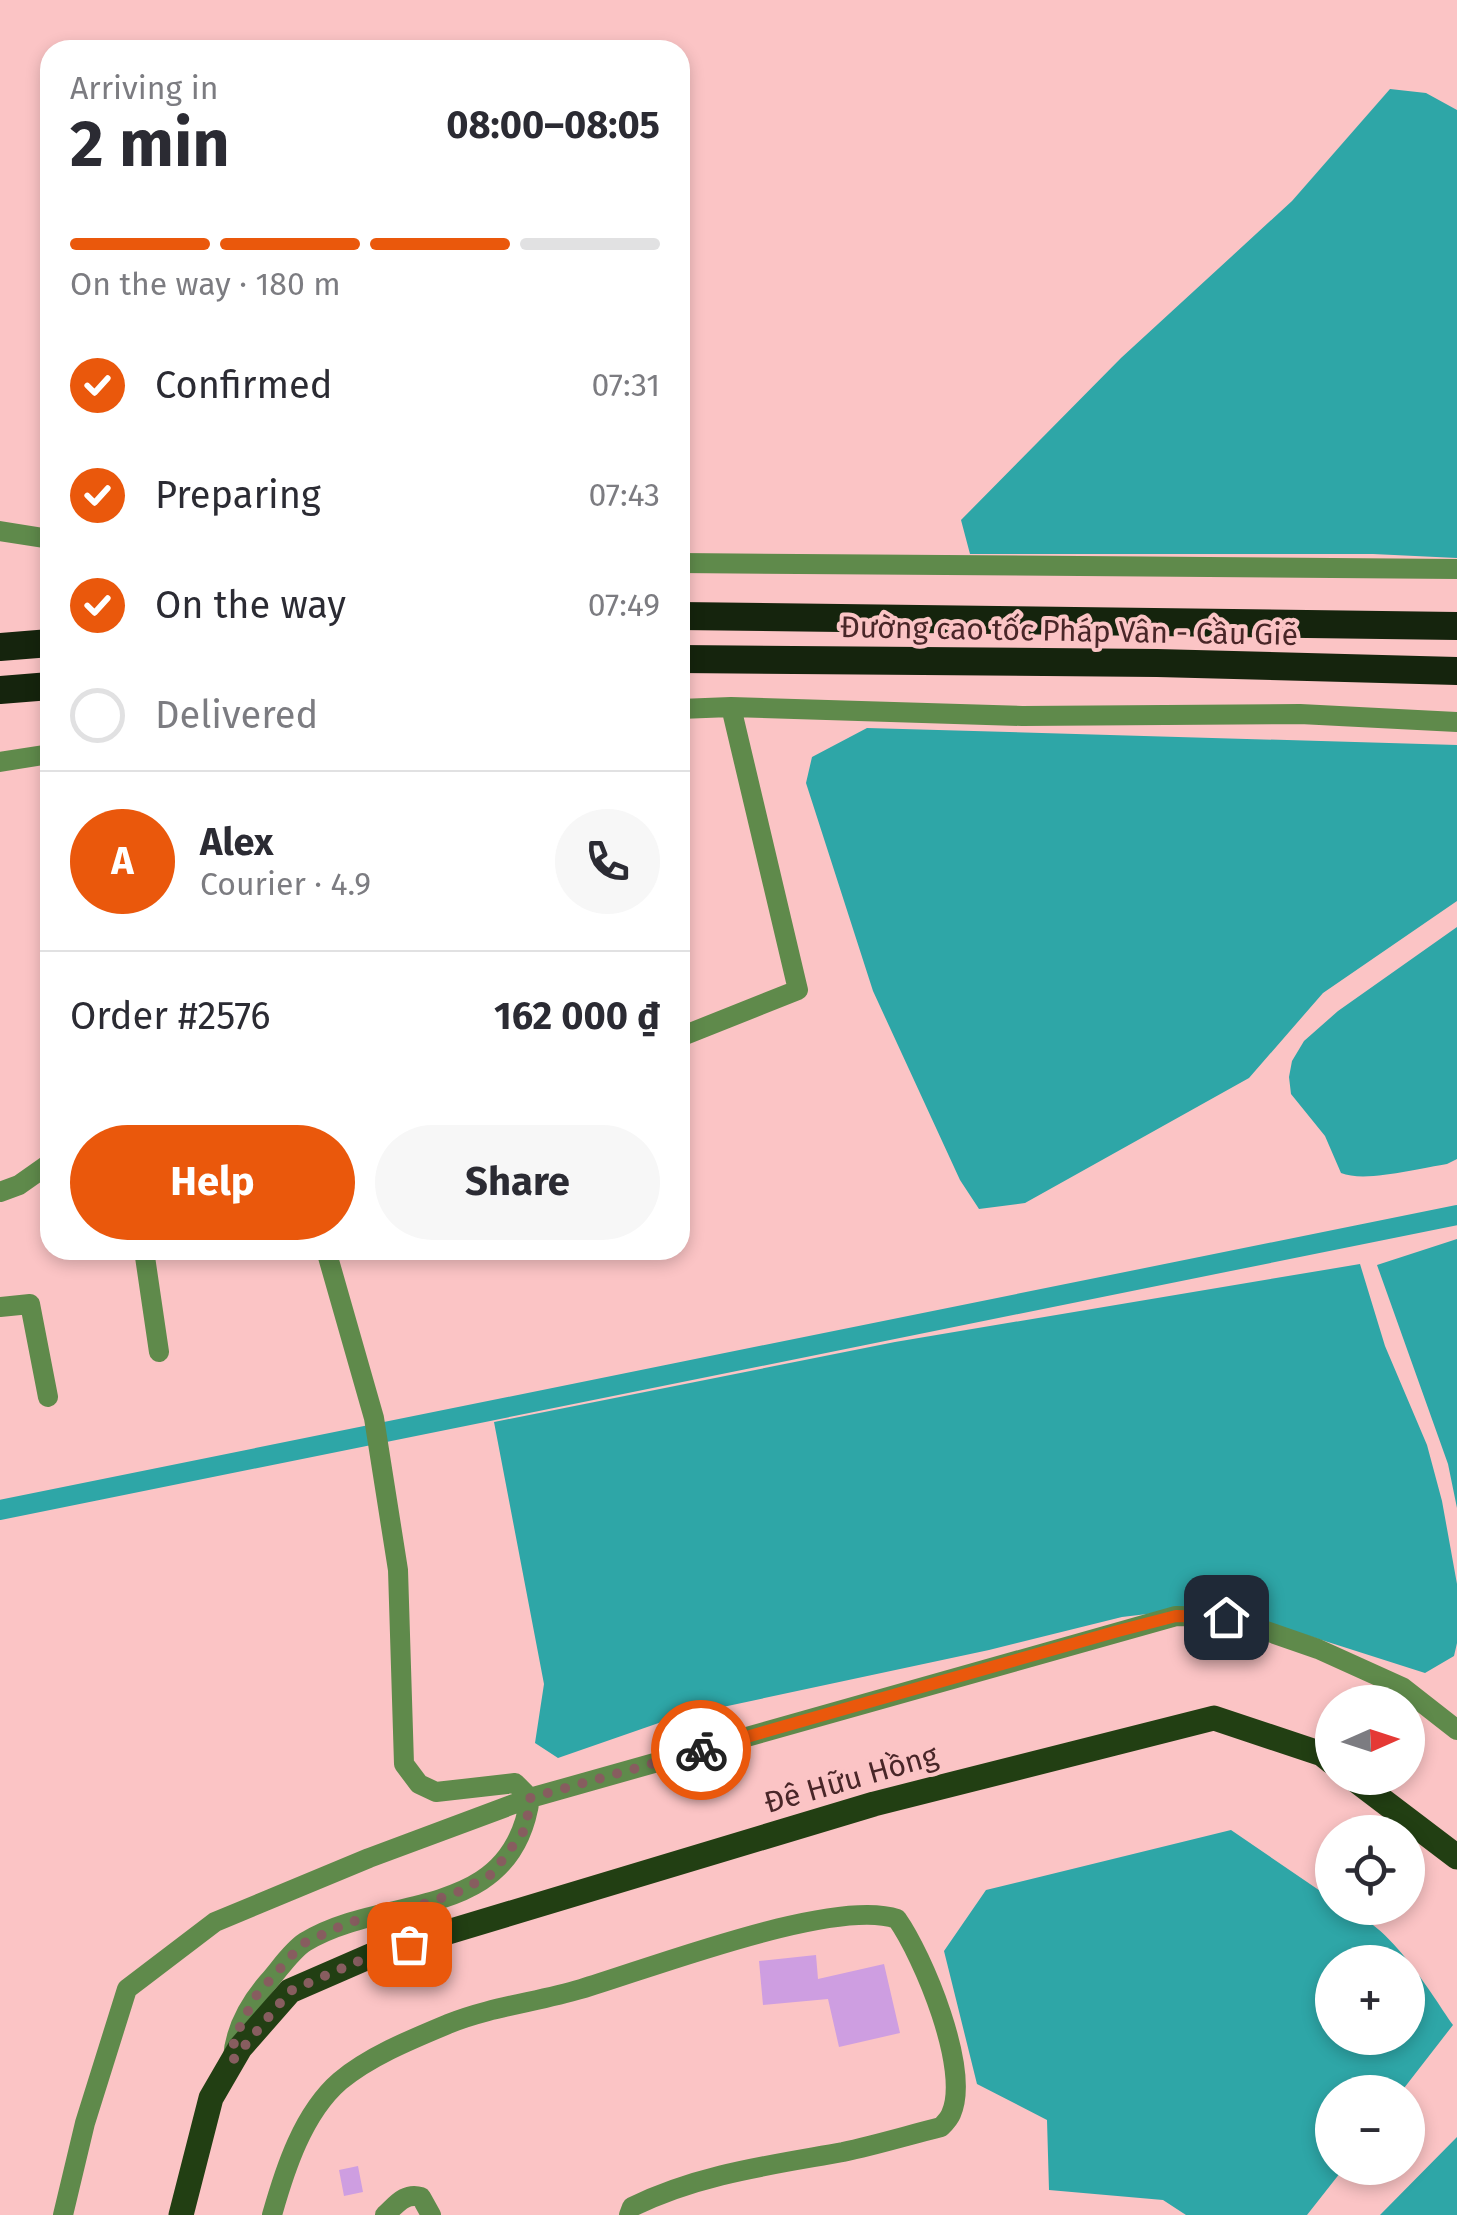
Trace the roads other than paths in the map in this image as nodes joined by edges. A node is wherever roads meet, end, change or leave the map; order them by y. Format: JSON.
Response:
{"nodes":[{"id":1,"x":0,"y":531,"type":"edge"},
{"id":2,"x":40,"y":537,"type":"edge"},
{"id":3,"x":690,"y":563,"type":"edge"},
{"id":4,"x":1457,"y":569,"type":"edge"},
{"id":5,"x":690,"y":616,"type":"edge"},
{"id":6,"x":1457,"y":626,"type":"edge"},
{"id":7,"x":40,"y":644,"type":"edge"},
{"id":8,"x":0,"y":647,"type":"edge"},
{"id":9,"x":690,"y":659,"type":"edge"},
{"id":10,"x":1457,"y":671,"type":"edge"},
{"id":11,"x":40,"y":687,"type":"edge"},
{"id":12,"x":0,"y":690,"type":"edge"},
{"id":13,"x":731,"y":707,"type":"junction"},
{"id":14,"x":690,"y":709,"type":"edge"},
{"id":15,"x":1457,"y":722,"type":"edge"},
{"id":16,"x":40,"y":756,"type":"edge"},
{"id":17,"x":0,"y":762,"type":"edge"},
{"id":18,"x":690,"y":1033,"type":"edge"},
{"id":19,"x":40,"y":1170,"type":"edge"},
{"id":20,"x":0,"y":1192,"type":"edge"},
{"id":21,"x":145,"y":1260,"type":"edge"},
{"id":22,"x":329,"y":1260,"type":"edge"},
{"id":23,"x":0,"y":1307,"type":"edge"},
{"id":24,"x":159,"y":1352,"type":"dead end"},
{"id":25,"x":48,"y":1397,"type":"dead end"},
{"id":26,"x":1457,"y":1730,"type":"edge"},
{"id":27,"x":1315,"y":1752,"type":"edge"},
{"id":28,"x":1375,"y":1795,"type":"edge"},
{"id":29,"x":530,"y":1798,"type":"junction"},
{"id":30,"x":1457,"y":1857,"type":"edge"},
{"id":31,"x":233,"y":2060,"type":"junction"},
{"id":32,"x":63,"y":2215,"type":"edge"},
{"id":33,"x":181,"y":2215,"type":"edge"},
{"id":34,"x":272,"y":2215,"type":"edge"},
{"id":35,"x":385,"y":2215,"type":"edge"},
{"id":36,"x":432,"y":2215,"type":"edge"},
{"id":37,"x":629,"y":2215,"type":"edge"}],
"edges":[{"from":1,"to":2,"type":"street"},
{"from":3,"to":4,"type":"street"},
{"from":5,"to":6,"type":"highway","name":"Đường cao tốc Pháp Vân - Cầu Giẽ"},
{"from":7,"to":8,"type":"highway"},
{"from":9,"to":10,"type":"highway","name":"Đường cao tốc Pháp Vân - Cầu Giẽ"},
{"from":11,"to":12,"type":"highway"},
{"from":13,"to":14,"type":"street"},
{"from":13,"to":15,"type":"street"},
{"from":13,"to":18,"type":"street"},
{"from":16,"to":17,"type":"street"},
{"from":19,"to":20,"type":"street"},
{"from":21,"to":24,"type":"street"},
{"from":22,"to":29,"type":"street"},
{"from":23,"to":25,"type":"street"},
{"from":26,"to":29,"type":"street"},
{"from":27,"to":31,"type":"main road","name":"Đê Hữu Hồng"},
{"from":28,"to":30,"type":"main road"},
{"from":29,"to":31,"type":"street"},
{"from":29,"to":32,"type":"street"},
{"from":31,"to":33,"type":"main road","name":"Đê Hữu Hồng"},
{"from":34,"to":37,"type":"street"},
{"from":35,"to":36,"type":"street"}]}
